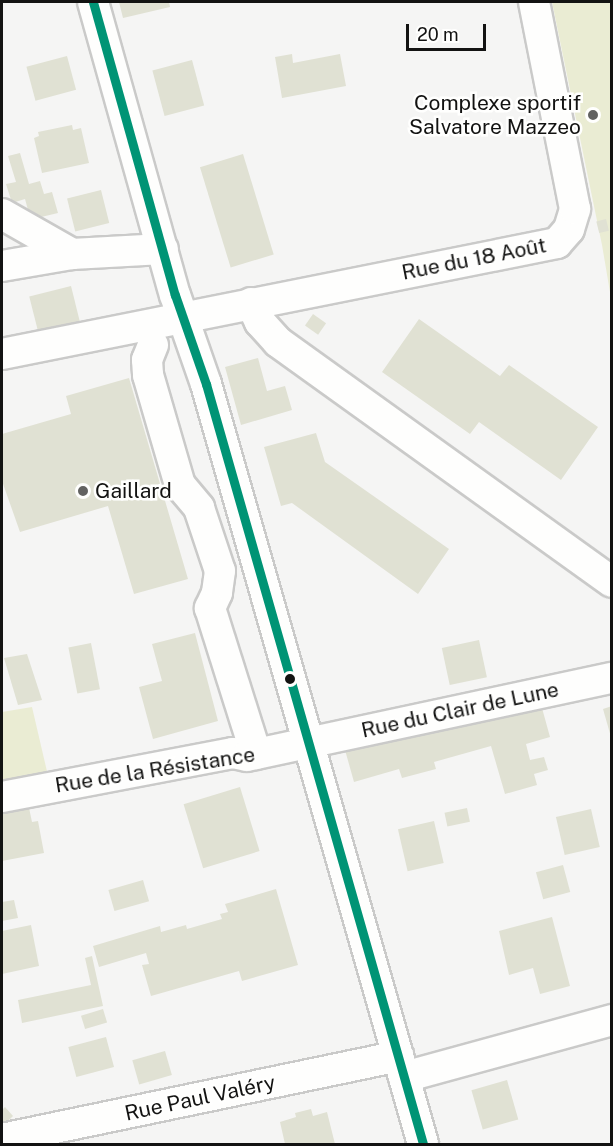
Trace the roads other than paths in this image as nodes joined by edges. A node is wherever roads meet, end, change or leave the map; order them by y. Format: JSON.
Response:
{"nodes":[{"id":1,"x":93,"y":2,"type":"edge"},
{"id":2,"x":534,"y":2,"type":"edge"},
{"id":3,"x":2,"y":214,"type":"edge"},
{"id":4,"x":163,"y":249,"type":"junction"},
{"id":5,"x":72,"y":254,"type":"junction"},
{"id":6,"x":2,"y":266,"type":"edge"},
{"id":7,"x":251,"y":303,"type":"junction"},
{"id":8,"x":184,"y":317,"type":"junction"},
{"id":9,"x":153,"y":345,"type":"dead end"},
{"id":10,"x":2,"y":354,"type":"edge"},
{"id":11,"x":612,"y":582,"type":"edge"},
{"id":12,"x":612,"y":678,"type":"edge"},
{"id":13,"x":309,"y":743,"type":"junction"},
{"id":14,"x":256,"y":754,"type":"junction"},
{"id":15,"x":2,"y":797,"type":"edge"},
{"id":16,"x":612,"y":1020,"type":"edge"},
{"id":17,"x":401,"y":1067,"type":"junction"},
{"id":18,"x":2,"y":1139,"type":"edge"},
{"id":19,"x":423,"y":1144,"type":"edge"}],
"edges":[{"from":1,"to":4,"type":"street"},
{"from":2,"to":7,"type":"street","name":"Rue du 18 Août"},
{"from":3,"to":5,"type":"street"},
{"from":4,"to":5,"type":"street"},
{"from":4,"to":8,"type":"street"},
{"from":5,"to":6,"type":"street"},
{"from":7,"to":8,"type":"street","name":"Rue du 18 Août"},
{"from":7,"to":11,"type":"street"},
{"from":8,"to":10,"type":"street","name":"Rue du 18 Août"},
{"from":8,"to":13,"type":"street"},
{"from":9,"to":14,"type":"street"},
{"from":12,"to":13,"type":"street","name":"Rue du Clair de Lune"},
{"from":13,"to":14,"type":"street","name":"Rue de la Résistance"},
{"from":13,"to":17,"type":"street"},
{"from":14,"to":15,"type":"street","name":"Rue de la Résistance"},
{"from":16,"to":17,"type":"street","name":"Rue Paul Valéry"},
{"from":17,"to":18,"type":"street","name":"Rue Paul Valéry"},
{"from":17,"to":19,"type":"street"}]}
